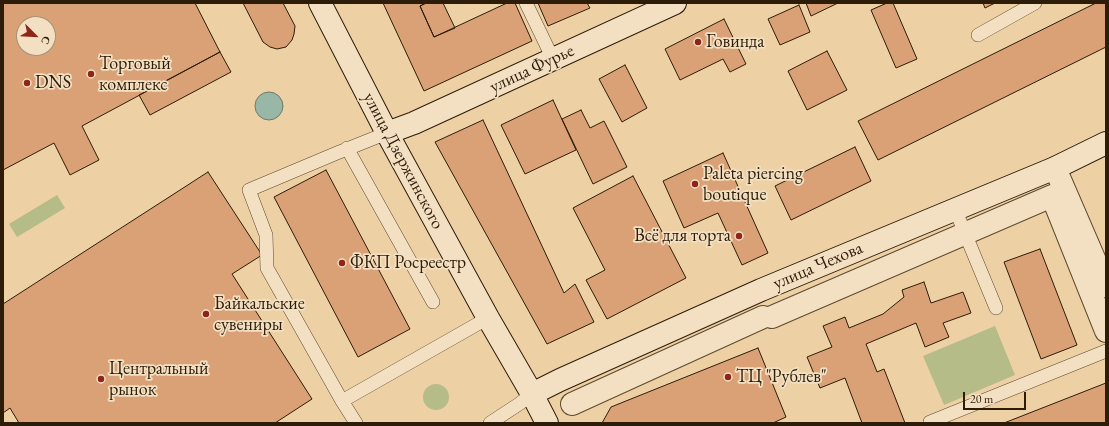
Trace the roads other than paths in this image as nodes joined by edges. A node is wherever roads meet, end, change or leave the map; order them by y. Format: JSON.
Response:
{"nodes":[{"id":1,"x":320,"y":3,"type":"edge"},
{"id":2,"x":526,"y":3,"type":"edge"},
{"id":3,"x":675,"y":3,"type":"edge"},
{"id":4,"x":1035,"y":3,"type":"edge"},
{"id":5,"x":978,"y":35,"type":"dead end"},
{"id":6,"x":553,"y":59,"type":"junction"},
{"id":7,"x":387,"y":133,"type":"junction"},
{"id":8,"x":1106,"y":143,"type":"edge"},
{"id":9,"x":348,"y":148,"type":"junction"},
{"id":10,"x":1055,"y":168,"type":"junction"},
{"id":11,"x":955,"y":209,"type":"junction"},
{"id":12,"x":966,"y":234,"type":"junction"},
{"id":13,"x":1106,"y":286,"type":"edge"},
{"id":14,"x":433,"y":302,"type":"dead end"},
{"id":15,"x":996,"y":308,"type":"dead end"},
{"id":16,"x":488,"y":318,"type":"junction"},
{"id":17,"x":1106,"y":332,"type":"edge"},
{"id":18,"x":1106,"y":351,"type":"edge"},
{"id":19,"x":532,"y":394,"type":"junction"},
{"id":20,"x":342,"y":401,"type":"junction"},
{"id":21,"x":572,"y":404,"type":"dead end"},
{"id":22,"x":356,"y":423,"type":"edge"},
{"id":23,"x":490,"y":423,"type":"edge"},
{"id":24,"x":547,"y":423,"type":"edge"},
{"id":25,"x":930,"y":423,"type":"edge"}],
"edges":[{"from":1,"to":7,"type":"street","name":"улица Дзержинского"},
{"from":2,"to":6,"type":"lane"},
{"from":3,"to":6,"type":"street","name":"улица Фурье"},
{"from":4,"to":5,"type":"lane"},
{"from":6,"to":7,"type":"street","name":"улица Фурье"},
{"from":7,"to":9,"type":"lane"},
{"from":7,"to":16,"type":"street","name":"улица Дзержинского"},
{"from":8,"to":10,"type":"street","name":"улица Чехова"},
{"from":9,"to":14,"type":"lane"},
{"from":9,"to":20,"type":"lane"},
{"from":10,"to":11,"type":"street","name":"улица Чехова"},
{"from":10,"to":13,"type":"street"},
{"from":11,"to":12,"type":"lane"},
{"from":11,"to":19,"type":"street","name":"улица Чехова"},
{"from":12,"to":15,"type":"lane"},
{"from":12,"to":17,"type":"street"},
{"from":12,"to":21,"type":"street"},
{"from":16,"to":19,"type":"street","name":"улица Дзержинского"},
{"from":16,"to":20,"type":"lane"},
{"from":18,"to":25,"type":"lane"},
{"from":19,"to":23,"type":"lane"},
{"from":19,"to":24,"type":"street","name":"улица Дзержинского"},
{"from":20,"to":22,"type":"lane"}]}
